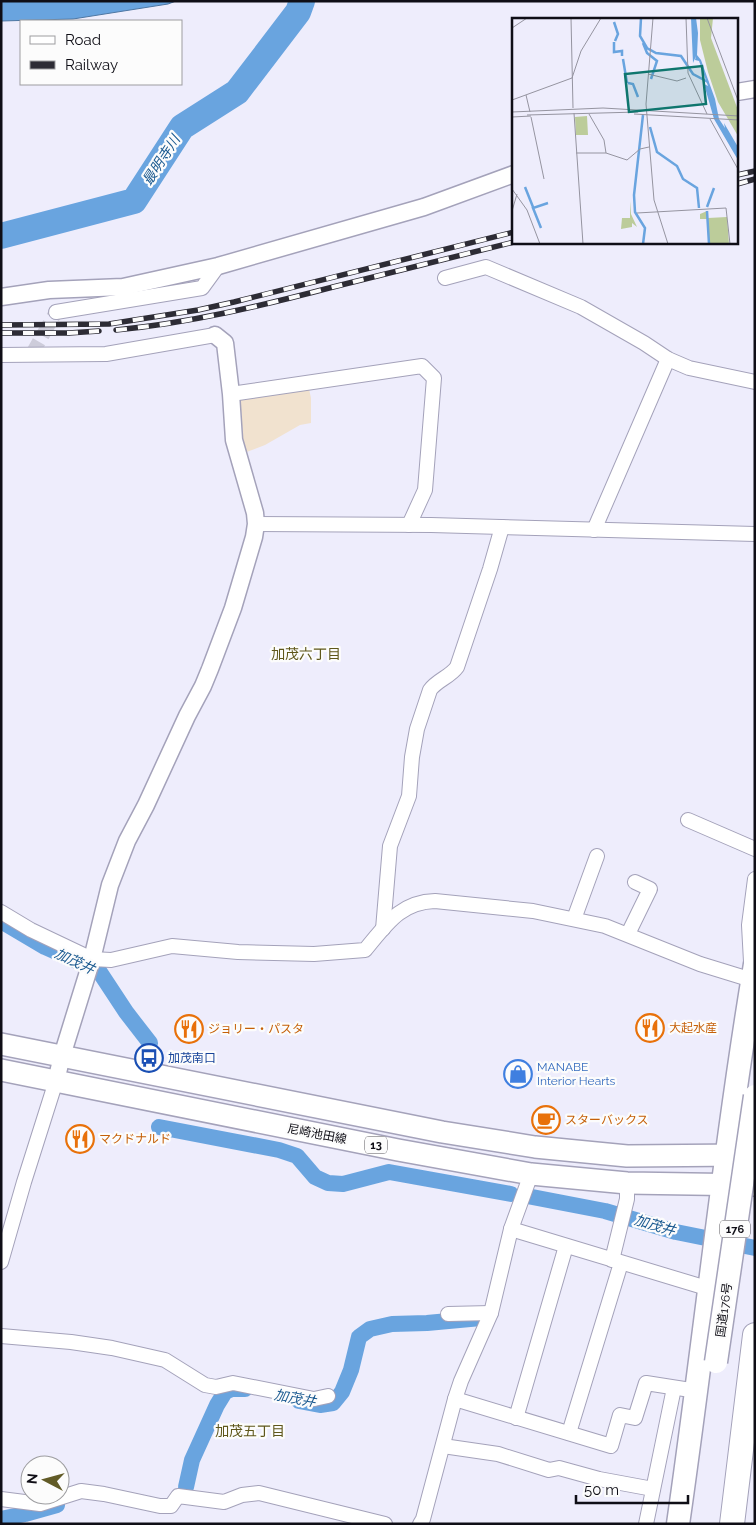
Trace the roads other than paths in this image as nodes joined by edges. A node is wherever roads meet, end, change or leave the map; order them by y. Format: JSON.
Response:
{"nodes":[{"id":1,"x":755,"y":89,"type":"edge"},
{"id":2,"x":738,"y":92,"type":"edge"},
{"id":3,"x":512,"y":175,"type":"edge"},
{"id":4,"x":218,"y":266,"type":"junction"},
{"id":5,"x":445,"y":278,"type":"dead end"},
{"id":6,"x":1,"y":297,"type":"edge"},
{"id":7,"x":56,"y":312,"type":"dead end"},
{"id":8,"x":215,"y":335,"type":"joint"},
{"id":9,"x":1,"y":355,"type":"edge"},
{"id":10,"x":668,"y":359,"type":"junction"},
{"id":11,"x":755,"y":382,"type":"edge"},
{"id":12,"x":231,"y":394,"type":"junction"},
{"id":13,"x":256,"y":524,"type":"junction"},
{"id":14,"x":409,"y":525,"type":"junction"},
{"id":15,"x":502,"y":527,"type":"junction"},
{"id":16,"x":594,"y":530,"type":"junction"},
{"id":17,"x":755,"y":534,"type":"edge"},
{"id":18,"x":688,"y":820,"type":"dead end"},
{"id":19,"x":755,"y":848,"type":"edge"},
{"id":20,"x":598,"y":856,"type":"dead end"},
{"id":21,"x":755,"y":878,"type":"edge"},
{"id":22,"x":635,"y":882,"type":"dead end"},
{"id":23,"x":1,"y":912,"type":"edge"},
{"id":24,"x":574,"y":919,"type":"junction"},
{"id":25,"x":383,"y":929,"type":"junction"},
{"id":26,"x":628,"y":934,"type":"junction"},
{"id":27,"x":92,"y":959,"type":"junction"},
{"id":28,"x":754,"y":972,"type":"edge"},
{"id":29,"x":1,"y":1044,"type":"edge"},
{"id":30,"x":62,"y":1056,"type":"junction"},
{"id":31,"x":1,"y":1070,"type":"edge"},
{"id":32,"x":56,"y":1081,"type":"junction"},
{"id":33,"x":755,"y":1096,"type":"edge"},
{"id":34,"x":726,"y":1155,"type":"junction"},
{"id":35,"x":755,"y":1155,"type":"edge"},
{"id":36,"x":531,"y":1174,"type":"junction"},
{"id":37,"x":627,"y":1183,"type":"junction"},
{"id":38,"x":724,"y":1184,"type":"junction"},
{"id":39,"x":755,"y":1185,"type":"edge"},
{"id":40,"x":511,"y":1229,"type":"junction"},
{"id":41,"x":566,"y":1246,"type":"junction"},
{"id":42,"x":616,"y":1261,"type":"junction"},
{"id":43,"x":1,"y":1262,"type":"edge"},
{"id":44,"x":710,"y":1289,"type":"junction"},
{"id":45,"x":491,"y":1313,"type":"junction"},
{"id":46,"x":448,"y":1314,"type":"dead end"},
{"id":47,"x":755,"y":1335,"type":"edge"},
{"id":48,"x":1,"y":1336,"type":"edge"},
{"id":49,"x":674,"y":1388,"type":"junction"},
{"id":50,"x":697,"y":1391,"type":"junction"},
{"id":51,"x":328,"y":1396,"type":"dead end"},
{"id":52,"x":455,"y":1399,"type":"junction"},
{"id":53,"x":516,"y":1418,"type":"junction"},
{"id":54,"x":569,"y":1433,"type":"junction"},
{"id":55,"x":443,"y":1446,"type":"junction"},
{"id":56,"x":653,"y":1489,"type":"junction"},
{"id":57,"x":1,"y":1499,"type":"edge"},
{"id":58,"x":385,"y":1524,"type":"edge"},
{"id":59,"x":420,"y":1524,"type":"edge"},
{"id":60,"x":646,"y":1524,"type":"edge"},
{"id":61,"x":678,"y":1524,"type":"edge"},
{"id":62,"x":693,"y":1524,"type":"edge"},
{"id":63,"x":732,"y":1524,"type":"edge"}],
"edges":[{"from":1,"to":2,"type":"street"},
{"from":3,"to":4,"type":"street"},
{"from":4,"to":6,"type":"street"},
{"from":4,"to":7,"type":"street"},
{"from":5,"to":10,"type":"street"},
{"from":8,"to":9,"type":"street"},
{"from":8,"to":12,"type":"street"},
{"from":10,"to":11,"type":"street"},
{"from":10,"to":16,"type":"street"},
{"from":12,"to":13,"type":"street"},
{"from":12,"to":14,"type":"street"},
{"from":13,"to":14,"type":"street"},
{"from":13,"to":27,"type":"street"},
{"from":14,"to":15,"type":"street"},
{"from":15,"to":16,"type":"street"},
{"from":15,"to":25,"type":"street"},
{"from":16,"to":17,"type":"street"},
{"from":18,"to":19,"type":"street"},
{"from":20,"to":24,"type":"street"},
{"from":21,"to":28,"type":"street"},
{"from":22,"to":26,"type":"street"},
{"from":23,"to":27,"type":"street"},
{"from":24,"to":25,"type":"street"},
{"from":24,"to":26,"type":"street"},
{"from":25,"to":27,"type":"street"},
{"from":26,"to":28,"type":"street"},
{"from":27,"to":30,"type":"street"},
{"from":28,"to":34,"type":"highway"},
{"from":29,"to":30,"type":"main road","number":"13"},
{"from":30,"to":32,"type":"street"},
{"from":30,"to":34,"type":"main road","number":"13"},
{"from":31,"to":32,"type":"main road","name":"尼崎池田線","number":"13"},
{"from":32,"to":36,"type":"main road","name":"尼崎池田線","number":"13"},
{"from":32,"to":43,"type":"street"},
{"from":33,"to":62,"type":"highway","name":"国道176号","number":"176","bridge":true},
{"from":34,"to":35,"type":"main road","number":"13"},
{"from":34,"to":38,"type":"highway"},
{"from":36,"to":37,"type":"main road","name":"尼崎池田線","number":"13"},
{"from":36,"to":40,"type":"street"},
{"from":37,"to":38,"type":"main road","name":"尼崎池田線","number":"13"},
{"from":37,"to":42,"type":"street"},
{"from":38,"to":39,"type":"main road","name":"尼崎池田線","number":"13"},
{"from":38,"to":44,"type":"highway"},
{"from":40,"to":41,"type":"street"},
{"from":40,"to":45,"type":"street"},
{"from":41,"to":42,"type":"street"},
{"from":41,"to":53,"type":"street"},
{"from":42,"to":44,"type":"street"},
{"from":42,"to":54,"type":"street"},
{"from":44,"to":50,"type":"highway"},
{"from":45,"to":46,"type":"street"},
{"from":45,"to":52,"type":"street"},
{"from":47,"to":63,"type":"highway"},
{"from":48,"to":51,"type":"street"},
{"from":49,"to":50,"type":"street"},
{"from":49,"to":54,"type":"street"},
{"from":49,"to":56,"type":"street"},
{"from":50,"to":61,"type":"highway"},
{"from":52,"to":53,"type":"street"},
{"from":52,"to":55,"type":"street"},
{"from":53,"to":54,"type":"street"},
{"from":55,"to":56,"type":"street"},
{"from":55,"to":59,"type":"street"},
{"from":56,"to":60,"type":"street"},
{"from":57,"to":58,"type":"street"}]}
